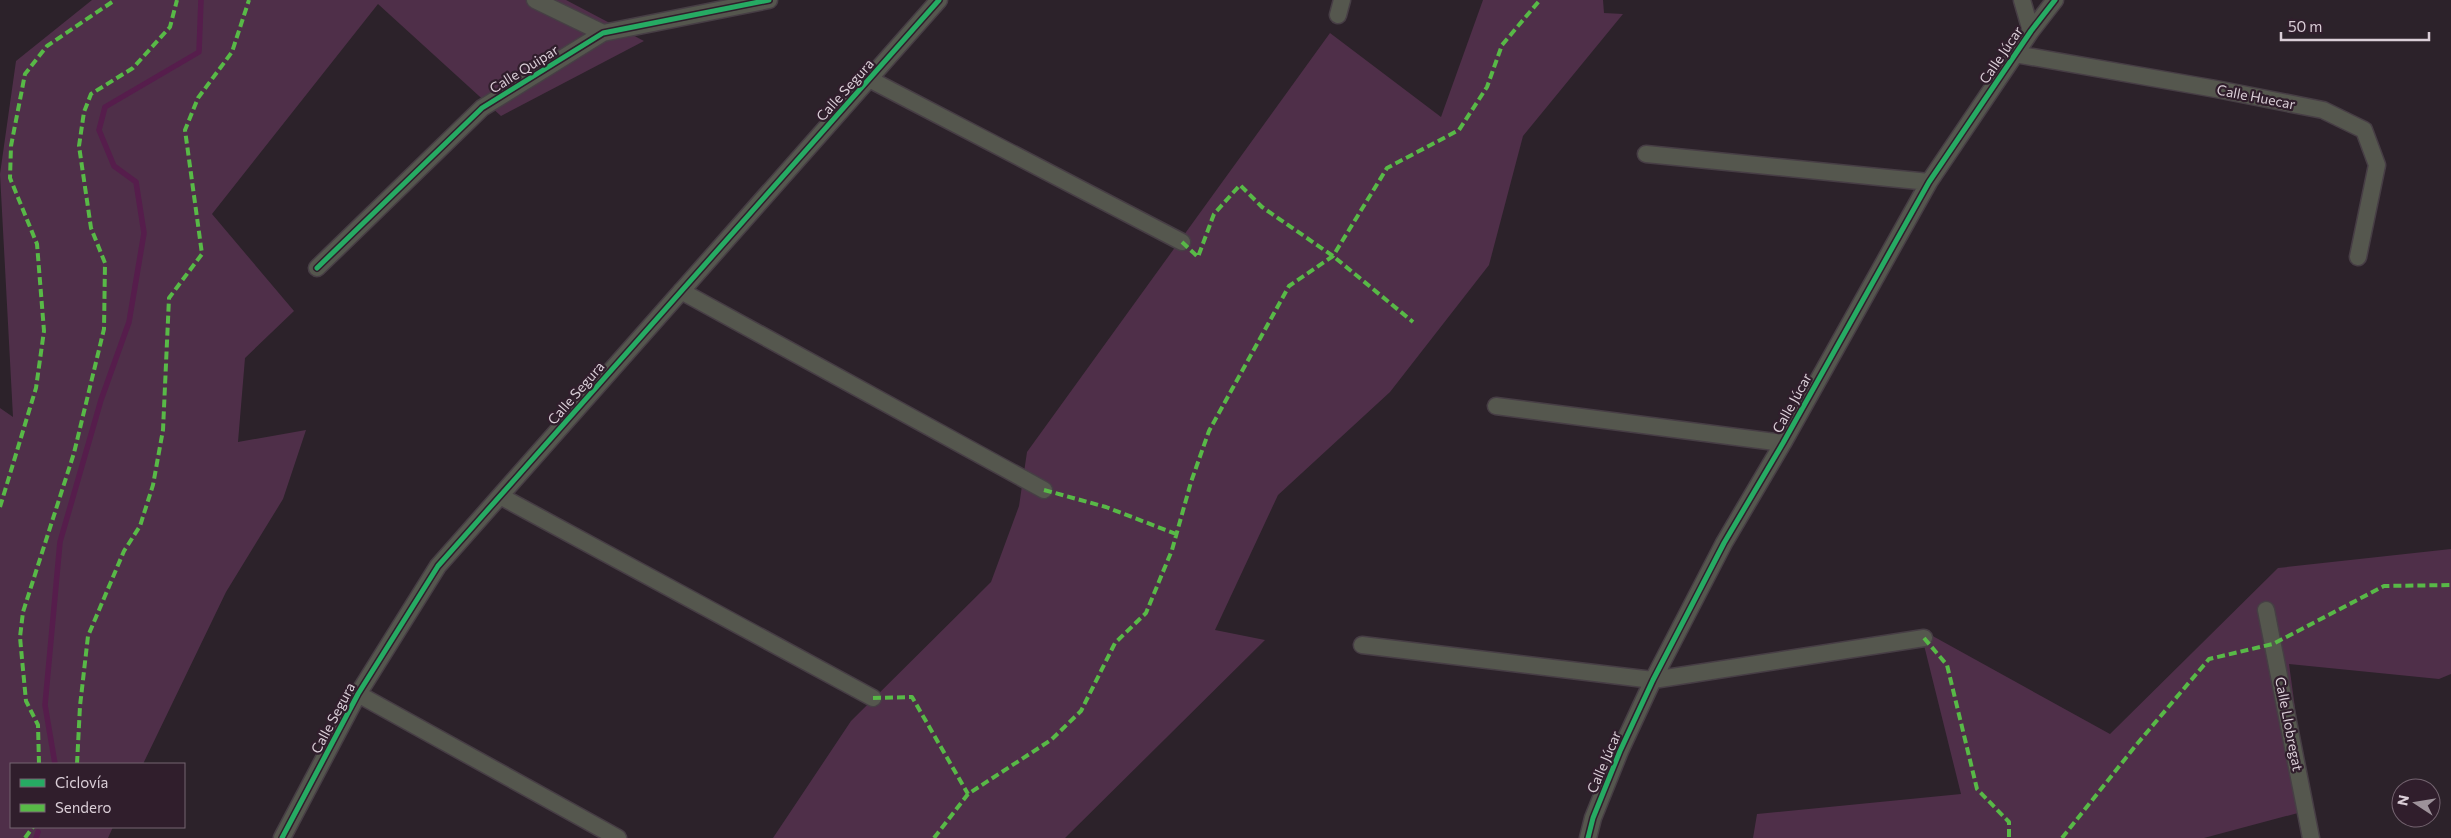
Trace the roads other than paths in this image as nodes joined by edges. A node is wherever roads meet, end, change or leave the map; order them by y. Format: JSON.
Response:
{"nodes":[{"id":1,"x":536,"y":0,"type":"edge"},
{"id":2,"x":769,"y":0,"type":"edge"},
{"id":3,"x":939,"y":0,"type":"edge"},
{"id":4,"x":2022,"y":0,"type":"edge"},
{"id":5,"x":2055,"y":0,"type":"edge"},
{"id":6,"x":2031,"y":31,"type":"junction"},
{"id":7,"x":603,"y":33,"type":"junction"},
{"id":8,"x":2015,"y":54,"type":"junction"},
{"id":9,"x":869,"y":79,"type":"junction"},
{"id":10,"x":1646,"y":154,"type":"dead end"},
{"id":11,"x":1928,"y":182,"type":"junction"},
{"id":12,"x":1182,"y":242,"type":"dead end"},
{"id":13,"x":2358,"y":257,"type":"dead end"},
{"id":14,"x":318,"y":268,"type":"dead end"},
{"id":15,"x":681,"y":291,"type":"junction"},
{"id":16,"x":1496,"y":406,"type":"dead end"},
{"id":17,"x":1783,"y":443,"type":"junction"},
{"id":18,"x":1044,"y":490,"type":"dead end"},
{"id":19,"x":500,"y":496,"type":"junction"},
{"id":20,"x":2266,"y":610,"type":"dead end"},
{"id":21,"x":1924,"y":638,"type":"dead end"},
{"id":22,"x":1362,"y":645,"type":"dead end"},
{"id":23,"x":1652,"y":680,"type":"junction"},
{"id":24,"x":358,"y":694,"type":"junction"},
{"id":25,"x":873,"y":698,"type":"dead end"},
{"id":26,"x":282,"y":838,"type":"edge"},
{"id":27,"x":618,"y":838,"type":"edge"},
{"id":28,"x":1588,"y":838,"type":"edge"},
{"id":29,"x":2311,"y":838,"type":"edge"}],
"edges":[{"from":1,"to":7,"type":"street"},
{"from":2,"to":7,"type":"street","name":"Calle Quipar"},
{"from":3,"to":9,"type":"street","name":"Calle Segura"},
{"from":4,"to":6,"type":"street"},
{"from":5,"to":6,"type":"street","name":"Calle Júcar"},
{"from":6,"to":8,"type":"street","name":"Calle Júcar"},
{"from":7,"to":14,"type":"street","name":"Calle Quipar"},
{"from":8,"to":11,"type":"street","name":"Calle Júcar"},
{"from":8,"to":13,"type":"street","name":"Calle Huecar"},
{"from":9,"to":12,"type":"street","name":"Calle Segura"},
{"from":9,"to":15,"type":"street","name":"Calle Segura"},
{"from":10,"to":11,"type":"street"},
{"from":11,"to":17,"type":"street","name":"Calle Júcar"},
{"from":15,"to":18,"type":"street"},
{"from":15,"to":19,"type":"street","name":"Calle Segura"},
{"from":16,"to":17,"type":"street","name":"Calle Júcar"},
{"from":17,"to":23,"type":"street","name":"Calle Júcar"},
{"from":19,"to":24,"type":"street","name":"Calle Segura"},
{"from":19,"to":25,"type":"street"},
{"from":20,"to":29,"type":"street","name":"Calle Llobregat"},
{"from":21,"to":23,"type":"street"},
{"from":22,"to":23,"type":"street"},
{"from":23,"to":28,"type":"street","name":"Calle Júcar"},
{"from":24,"to":26,"type":"street","name":"Calle Segura"},
{"from":24,"to":27,"type":"street","name":"Calle Segura"}]}
